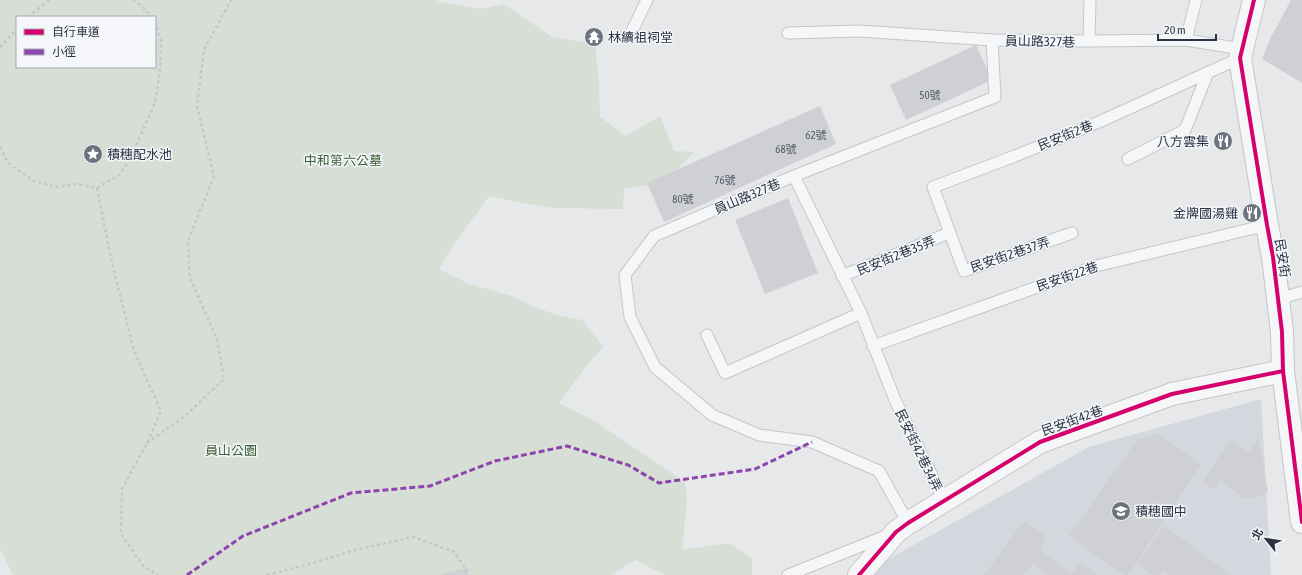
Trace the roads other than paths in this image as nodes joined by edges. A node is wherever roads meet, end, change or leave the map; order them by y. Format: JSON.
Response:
{"nodes":[{"id":1,"x":647,"y":0,"type":"edge"},
{"id":2,"x":1090,"y":0,"type":"edge"},
{"id":3,"x":1196,"y":0,"type":"edge"},
{"id":4,"x":1254,"y":0,"type":"edge"},
{"id":5,"x":788,"y":33,"type":"dead end"},
{"id":6,"x":629,"y":37,"type":"dead end"},
{"id":7,"x":992,"y":40,"type":"junction"},
{"id":8,"x":1186,"y":40,"type":"junction"},
{"id":9,"x":1089,"y":42,"type":"junction"},
{"id":10,"x":1241,"y":54,"type":"junction"},
{"id":11,"x":1208,"y":72,"type":"junction"},
{"id":12,"x":1128,"y":159,"type":"dead end"},
{"id":13,"x":794,"y":176,"type":"junction"},
{"id":14,"x":1267,"y":225,"type":"junction"},
{"id":15,"x":949,"y":233,"type":"junction"},
{"id":16,"x":1072,"y":233,"type":"dead end"},
{"id":17,"x":842,"y":276,"type":"junction"},
{"id":18,"x":1302,"y":292,"type":"edge"},
{"id":19,"x":1279,"y":299,"type":"junction"},
{"id":20,"x":861,"y":313,"type":"junction"},
{"id":21,"x":707,"y":335,"type":"dead end"},
{"id":22,"x":873,"y":346,"type":"junction"},
{"id":23,"x":1283,"y":371,"type":"junction"},
{"id":24,"x":944,"y":500,"type":"junction"},
{"id":25,"x":1302,"y":522,"type":"edge"},
{"id":26,"x":902,"y":527,"type":"junction"},
{"id":27,"x":788,"y":575,"type":"edge"},
{"id":28,"x":859,"y":575,"type":"edge"}],
"edges":[{"from":1,"to":6,"type":"lane"},
{"from":2,"to":9,"type":"lane"},
{"from":3,"to":8,"type":"lane"},
{"from":4,"to":10,"type":"street","name":"民安街"},
{"from":5,"to":7,"type":"lane"},
{"from":7,"to":9,"type":"lane","name":"員山路327巷"},
{"from":7,"to":13,"type":"lane","name":"員山路327巷"},
{"from":8,"to":9,"type":"lane","name":"員山路327巷"},
{"from":8,"to":10,"type":"lane","name":"員山路327巷"},
{"from":10,"to":11,"type":"lane","name":"民安街2巷"},
{"from":10,"to":14,"type":"street","name":"民安街"},
{"from":11,"to":12,"type":"lane"},
{"from":11,"to":15,"type":"lane","name":"民安街2巷"},
{"from":13,"to":17,"type":"lane","name":"民安街42巷34弄"},
{"from":13,"to":26,"type":"lane","name":"員山路327巷"},
{"from":14,"to":19,"type":"street","name":"民安街"},
{"from":14,"to":22,"type":"lane","name":"民安街22巷"},
{"from":15,"to":16,"type":"lane","name":"民安街2巷37弄"},
{"from":15,"to":17,"type":"lane","name":"民安街2巷35弄"},
{"from":17,"to":20,"type":"lane","name":"民安街42巷34弄"},
{"from":18,"to":19,"type":"lane"},
{"from":19,"to":23,"type":"street","name":"民安街"},
{"from":20,"to":21,"type":"lane"},
{"from":20,"to":22,"type":"lane","name":"民安街42巷34弄"},
{"from":22,"to":24,"type":"lane","name":"民安街42巷34弄"},
{"from":23,"to":24,"type":"street","name":"民安街42巷"},
{"from":23,"to":25,"type":"street","name":"民安街"},
{"from":24,"to":26,"type":"street","name":"民安街42巷"},
{"from":26,"to":27,"type":"lane"},
{"from":26,"to":28,"type":"street","name":"民安街42巷"}]}
